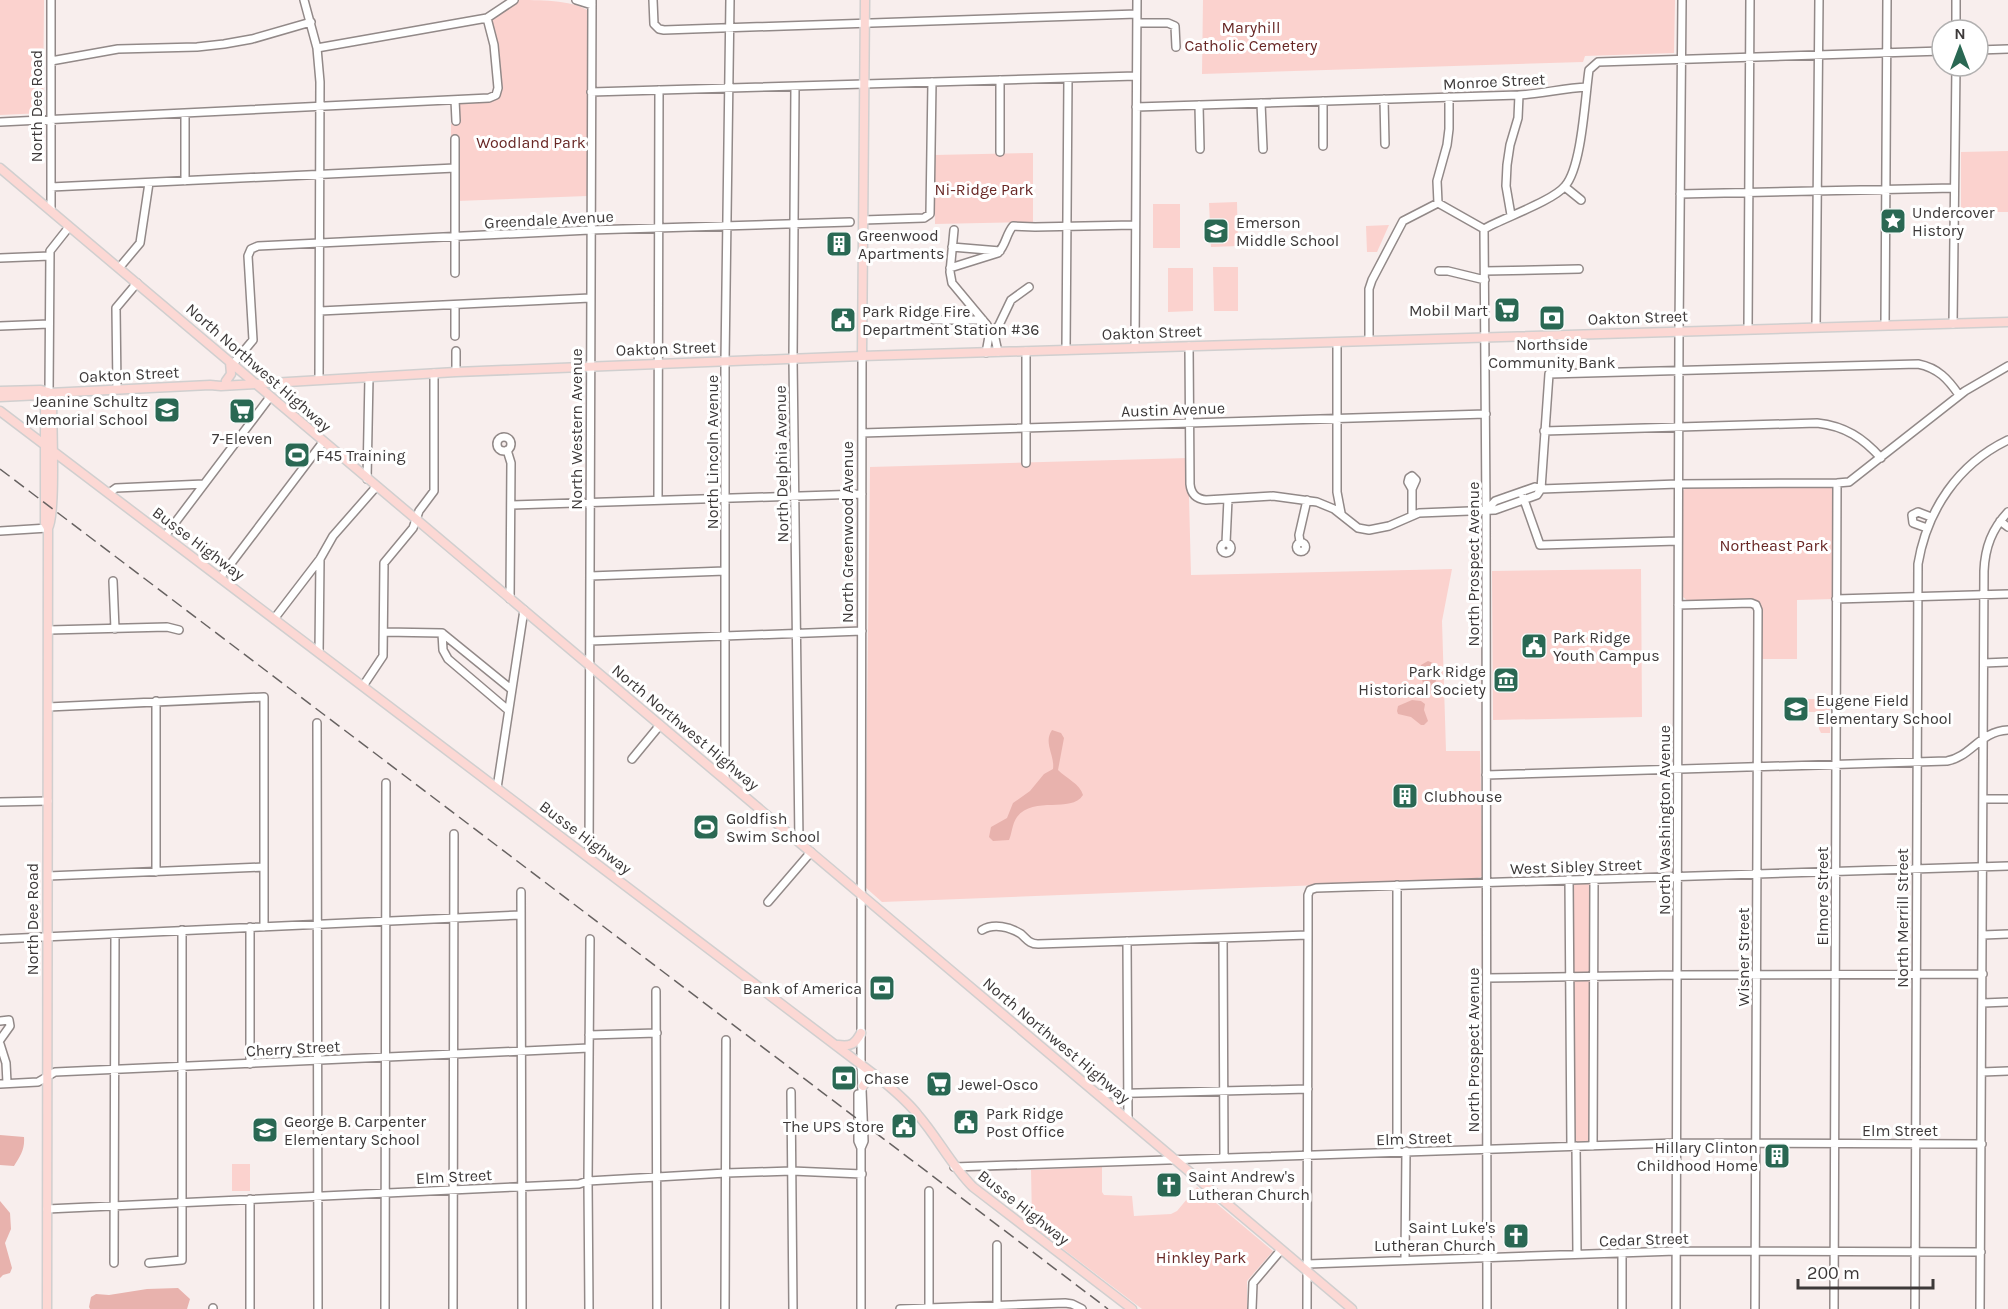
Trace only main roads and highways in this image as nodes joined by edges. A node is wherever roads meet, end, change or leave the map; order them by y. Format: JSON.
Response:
{"nodes":[{"id":1,"x":865,"y":0,"type":"edge"},
{"id":2,"x":0,"y":168,"type":"edge"},
{"id":3,"x":2008,"y":322,"type":"edge"},
{"id":4,"x":862,"y":356,"type":"junction"},
{"id":5,"x":232,"y":363,"type":"junction"},
{"id":6,"x":297,"y":380,"type":"junction"},
{"id":7,"x":226,"y":381,"type":"junction"},
{"id":8,"x":254,"y":382,"type":"junction"},
{"id":9,"x":280,"y":383,"type":"junction"},
{"id":10,"x":210,"y":385,"type":"junction"},
{"id":11,"x":0,"y":391,"type":"edge"},
{"id":12,"x":49,"y":393,"type":"junction"},
{"id":13,"x":0,"y":397,"type":"edge"},
{"id":14,"x":273,"y":400,"type":"junction"},
{"id":15,"x":0,"y":411,"type":"edge"},
{"id":16,"x":48,"y":448,"type":"junction"},
{"id":17,"x":66,"y":462,"type":"junction"},
{"id":18,"x":52,"y":474,"type":"junction"},
{"id":19,"x":48,"y":528,"type":"junction"},
{"id":20,"x":861,"y":1033,"type":"road end"},
{"id":21,"x":835,"y":1044,"type":"junction"},
{"id":22,"x":884,"y":1082,"type":"junction"},
{"id":23,"x":863,"y":1086,"type":"road end"},
{"id":24,"x":47,"y":1309,"type":"edge"},
{"id":25,"x":1132,"y":1309,"type":"edge"},
{"id":26,"x":1352,"y":1309,"type":"edge"}],
"edges":[{"from":1,"to":4,"type":"main road","name":"North Greenwood Avenue"},
{"from":2,"to":5,"type":"main road","name":"North Northwest Highway"},
{"from":3,"to":4,"type":"main road","name":"Oakton Street"},
{"from":4,"to":6,"type":"main road","name":"Oakton Street"},
{"from":5,"to":7,"type":"main road"},
{"from":5,"to":8,"type":"main road","name":"North Northwest Highway"},
{"from":6,"to":8,"type":"main road","name":"Oakton Street"},
{"from":6,"to":9,"type":"main road","name":"Oakton Street"},
{"from":7,"to":8,"type":"main road","name":"Oakton Street"},
{"from":7,"to":10,"type":"main road","name":"Oakton Street"},
{"from":8,"to":9,"type":"main road","name":"Oakton Street"},
{"from":8,"to":10,"type":"main road","name":"Oakton Street"},
{"from":8,"to":14,"type":"main road","name":"North Northwest Highway"},
{"from":9,"to":14,"type":"main road"},
{"from":10,"to":12,"type":"main road","name":"Oakton Street"},
{"from":11,"to":12,"type":"main road","name":"Oakton Street"},
{"from":12,"to":13,"type":"main road","name":"Oakton Street"},
{"from":12,"to":16,"type":"main road","name":"North Dee Road"},
{"from":14,"to":26,"type":"main road","name":"North Northwest Highway"},
{"from":15,"to":16,"type":"main road","name":"Busse Highway"},
{"from":16,"to":17,"type":"main road","name":"Busse Highway"},
{"from":16,"to":18,"type":"main road","name":"North Dee Road"},
{"from":16,"to":19,"type":"main road","name":"North Dee Road"},
{"from":17,"to":18,"type":"main road"},
{"from":17,"to":21,"type":"main road","name":"Busse Highway"},
{"from":18,"to":19,"type":"main road","name":"North Dee Road"},
{"from":19,"to":24,"type":"main road","name":"North Dee Road"},
{"from":20,"to":21,"type":"main road"},
{"from":21,"to":22,"type":"main road","name":"Busse Highway"},
{"from":22,"to":23,"type":"main road"},
{"from":22,"to":25,"type":"main road","name":"Busse Highway"}]}
